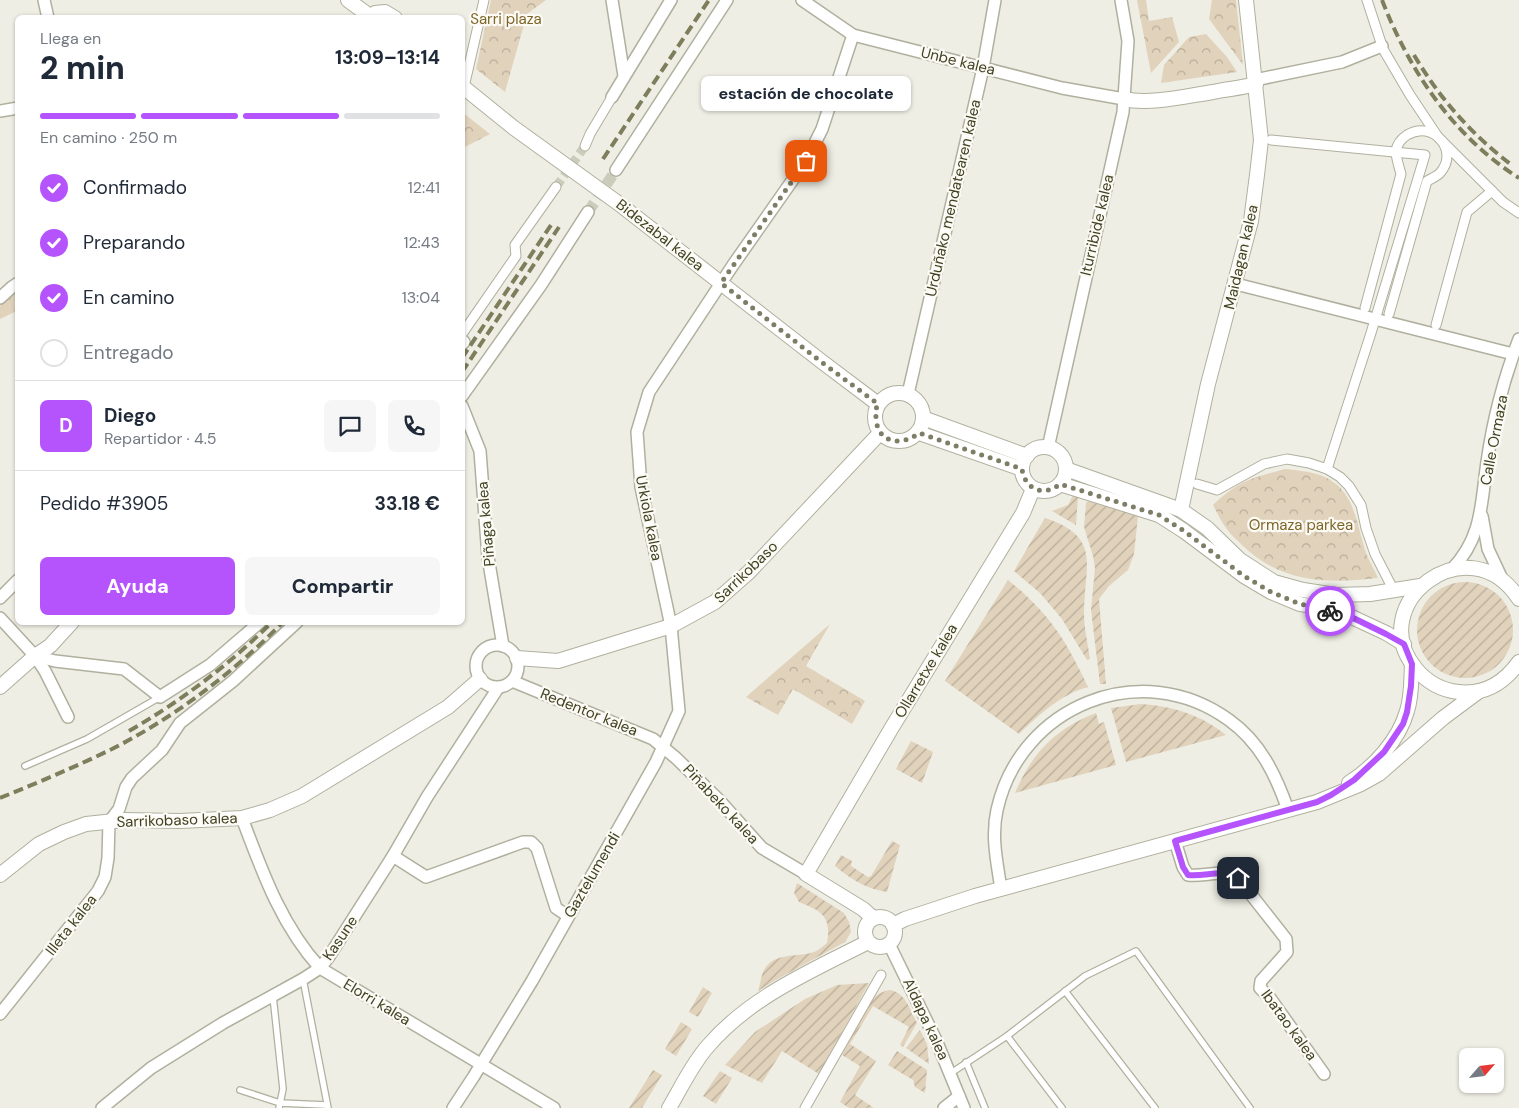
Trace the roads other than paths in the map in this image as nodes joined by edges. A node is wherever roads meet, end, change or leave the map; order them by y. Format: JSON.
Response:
{"nodes":[{"id":1,"x":44,"y":0,"type":"edge"},
{"id":2,"x":348,"y":0,"type":"edge"},
{"id":3,"x":484,"y":0,"type":"edge"},
{"id":4,"x":612,"y":0,"type":"edge"},
{"id":5,"x":672,"y":0,"type":"edge"},
{"id":6,"x":727,"y":0,"type":"edge"},
{"id":7,"x":802,"y":0,"type":"edge"},
{"id":8,"x":995,"y":0,"type":"edge"},
{"id":9,"x":1121,"y":0,"type":"edge"},
{"id":10,"x":1246,"y":0,"type":"edge"},
{"id":11,"x":1367,"y":0,"type":"edge"},
{"id":12,"x":389,"y":10,"type":"edge"},
{"id":13,"x":47,"y":15,"type":"edge"},
{"id":14,"x":368,"y":15,"type":"edge"},
{"id":15,"x":373,"y":15,"type":"edge"},
{"id":16,"x":853,"y":35,"type":"junction"},
{"id":17,"x":1382,"y":46,"type":"junction"},
{"id":18,"x":983,"y":68,"type":"junction"},
{"id":19,"x":624,"y":76,"type":"junction"},
{"id":20,"x":465,"y":78,"type":"edge"},
{"id":21,"x":1255,"y":82,"type":"junction"},
{"id":22,"x":465,"y":88,"type":"edge"},
{"id":23,"x":612,"y":97,"type":"joint"},
{"id":24,"x":1124,"y":99,"type":"junction"},
{"id":25,"x":15,"y":108,"type":"edge"},
{"id":26,"x":0,"y":111,"type":"edge"},
{"id":27,"x":1438,"y":137,"type":"junction"},
{"id":28,"x":1271,"y":140,"type":"dead end"},
{"id":29,"x":584,"y":146,"type":"tunnel mouth"},
{"id":30,"x":1396,"y":153,"type":"junction"},
{"id":31,"x":616,"y":170,"type":"tunnel mouth"},
{"id":32,"x":556,"y":187,"type":"tunnel mouth"},
{"id":33,"x":1492,"y":191,"type":"junction"},
{"id":34,"x":588,"y":212,"type":"tunnel mouth"},
{"id":35,"x":1519,"y":213,"type":"edge"},
{"id":36,"x":721,"y":283,"type":"junction"},
{"id":37,"x":1236,"y":284,"type":"junction"},
{"id":38,"x":15,"y":286,"type":"edge"},
{"id":39,"x":0,"y":298,"type":"edge"},
{"id":40,"x":1365,"y":308,"type":"dead end"},
{"id":41,"x":1389,"y":314,"type":"dead end"},
{"id":42,"x":1375,"y":319,"type":"junction"},
{"id":43,"x":1436,"y":325,"type":"dead end"},
{"id":44,"x":465,"y":337,"type":"edge"},
{"id":45,"x":1519,"y":339,"type":"edge"},
{"id":46,"x":1513,"y":354,"type":"junction"},
{"id":47,"x":465,"y":392,"type":"edge"},
{"id":48,"x":908,"y":394,"type":"junction"},
{"id":49,"x":878,"y":404,"type":"junction"},
{"id":50,"x":465,"y":414,"type":"edge"},
{"id":51,"x":923,"y":418,"type":"junction"},
{"id":52,"x":880,"y":433,"type":"junction"},
{"id":53,"x":919,"y":433,"type":"junction"},
{"id":54,"x":1048,"y":448,"type":"junction"},
{"id":55,"x":1027,"y":456,"type":"junction"},
{"id":56,"x":1022,"y":469,"type":"junction"},
{"id":57,"x":1066,"y":469,"type":"junction"},
{"id":58,"x":1328,"y":470,"type":"junction"},
{"id":59,"x":1060,"y":484,"type":"junction"},
{"id":60,"x":1197,"y":484,"type":"dead end"},
{"id":61,"x":1033,"y":488,"type":"junction"},
{"id":62,"x":1181,"y":510,"type":"junction"},
{"id":63,"x":1482,"y":512,"type":"junction"},
{"id":64,"x":1452,"y":569,"type":"junction"},
{"id":65,"x":1504,"y":581,"type":"junction"},
{"id":66,"x":15,"y":583,"type":"edge"},
{"id":67,"x":1420,"y":586,"type":"junction"},
{"id":68,"x":1394,"y":591,"type":"junction"},
{"id":69,"x":0,"y":598,"type":"edge"},
{"id":70,"x":1519,"y":598,"type":"edge"},
{"id":71,"x":0,"y":618,"type":"edge"},
{"id":72,"x":69,"y":625,"type":"edge"},
{"id":73,"x":257,"y":625,"type":"edge"},
{"id":74,"x":294,"y":625,"type":"edge"},
{"id":75,"x":671,"y":626,"type":"junction"},
{"id":76,"x":1404,"y":644,"type":"junction"},
{"id":77,"x":503,"y":646,"type":"junction"},
{"id":78,"x":35,"y":656,"type":"junction"},
{"id":79,"x":517,"y":658,"type":"junction"},
{"id":80,"x":1412,"y":664,"type":"junction"},
{"id":81,"x":1516,"y":668,"type":"edge"},
{"id":82,"x":480,"y":679,"type":"junction"},
{"id":83,"x":512,"y":681,"type":"junction"},
{"id":84,"x":0,"y":687,"type":"edge"},
{"id":85,"x":498,"y":688,"type":"junction"},
{"id":86,"x":1478,"y":692,"type":"junction"},
{"id":87,"x":160,"y":697,"type":"junction"},
{"id":88,"x":68,"y":717,"type":"dead end"},
{"id":89,"x":664,"y":747,"type":"junction"},
{"id":90,"x":25,"y":766,"type":"dead end"},
{"id":91,"x":1331,"y":795,"type":"junction"},
{"id":92,"x":1288,"y":810,"type":"junction"},
{"id":93,"x":242,"y":818,"type":"junction"},
{"id":94,"x":108,"y":822,"type":"junction"},
{"id":95,"x":1175,"y":841,"type":"junction"},
{"id":96,"x":393,"y":856,"type":"junction"},
{"id":97,"x":806,"y":874,"type":"junction"},
{"id":98,"x":0,"y":876,"type":"edge"},
{"id":99,"x":1001,"y":889,"type":"junction"},
{"id":100,"x":568,"y":916,"type":"junction"},
{"id":101,"x":873,"y":918,"type":"junction"},
{"id":102,"x":899,"y":922,"type":"junction"},
{"id":103,"x":868,"y":942,"type":"junction"},
{"id":104,"x":889,"y":944,"type":"junction"},
{"id":105,"x":320,"y":968,"type":"junction"},
{"id":106,"x":881,"y":975,"type":"dead end"},
{"id":107,"x":303,"y":979,"type":"junction"},
{"id":108,"x":1065,"y":991,"type":"junction"},
{"id":109,"x":273,"y":996,"type":"junction"},
{"id":110,"x":0,"y":1014,"type":"edge"},
{"id":111,"x":1007,"y":1036,"type":"junction"},
{"id":112,"x":966,"y":1062,"type":"junction"},
{"id":113,"x":481,"y":1064,"type":"junction"},
{"id":114,"x":951,"y":1073,"type":"junction"},
{"id":115,"x":1324,"y":1074,"type":"dead end"},
{"id":116,"x":240,"y":1090,"type":"dead end"},
{"id":117,"x":959,"y":1096,"type":"junction"},
{"id":118,"x":279,"y":1105,"type":"edge"},
{"id":119,"x":327,"y":1106,"type":"edge"},
{"id":120,"x":102,"y":1108,"type":"edge"},
{"id":121,"x":453,"y":1108,"type":"edge"},
{"id":122,"x":554,"y":1108,"type":"edge"},
{"id":123,"x":669,"y":1108,"type":"edge"},
{"id":124,"x":805,"y":1108,"type":"edge"},
{"id":125,"x":944,"y":1108,"type":"edge"},
{"id":126,"x":964,"y":1108,"type":"edge"},
{"id":127,"x":985,"y":1108,"type":"edge"},
{"id":128,"x":1062,"y":1108,"type":"edge"},
{"id":129,"x":1155,"y":1108,"type":"edge"},
{"id":130,"x":1250,"y":1108,"type":"edge"}],
"edges":[{"from":1,"to":13,"type":"street"},
{"from":2,"to":14,"type":"street"},
{"from":3,"to":20,"type":"street"},
{"from":4,"to":19,"type":"street"},
{"from":5,"to":19,"type":"street"},
{"from":6,"to":31,"type":"street"},
{"from":7,"to":16,"type":"street","name":"Unbe kalea"},
{"from":8,"to":18,"type":"street","name":"Urduñako mendatearen kalea"},
{"from":9,"to":24,"type":"street","name":"Iturribide kalea"},
{"from":10,"to":21,"type":"street","name":"Maidagan kalea"},
{"from":11,"to":17,"type":"street"},
{"from":12,"to":15,"type":"street"},
{"from":16,"to":18,"type":"street","name":"Unbe kalea"},
{"from":16,"to":36,"type":"street","name":"Urkiola kalea"},
{"from":17,"to":21,"type":"street"},
{"from":17,"to":27,"type":"street"},
{"from":18,"to":24,"type":"street","name":"Unbe kalea"},
{"from":18,"to":48,"type":"street","name":"Urduñako mendatearen kalea"},
{"from":19,"to":23,"type":"street"},
{"from":21,"to":24,"type":"street"},
{"from":21,"to":37,"type":"street","name":"Maidagan kalea"},
{"from":22,"to":36,"type":"street","name":"Bidezabal kalea"},
{"from":23,"to":29,"type":"street"},
{"from":24,"to":54,"type":"street","name":"Iturribide kalea"},
{"from":25,"to":26,"type":"street"},
{"from":27,"to":30,"type":"street"},
{"from":27,"to":33,"type":"street"},
{"from":27,"to":41,"type":"street"},
{"from":28,"to":30,"type":"street"},
{"from":30,"to":40,"type":"street"},
{"from":30,"to":42,"type":"street"},
{"from":32,"to":44,"type":"street"},
{"from":33,"to":35,"type":"street"},
{"from":33,"to":43,"type":"street"},
{"from":34,"to":47,"type":"street"},
{"from":36,"to":49,"type":"street","name":"Bidezabal kalea"},
{"from":36,"to":75,"type":"street","name":"Urkiola kalea"},
{"from":37,"to":42,"type":"street"},
{"from":37,"to":62,"type":"street","name":"Maidagan kalea"},
{"from":38,"to":39,"type":"street"},
{"from":42,"to":46,"type":"street"},
{"from":42,"to":58,"type":"street"},
{"from":45,"to":46,"type":"street","name":"Calle Ormaza"},
{"from":46,"to":63,"type":"street","name":"Calle Ormaza"},
{"from":48,"to":49,"type":"street"},
{"from":48,"to":51,"type":"street"},
{"from":49,"to":52,"type":"street"},
{"from":50,"to":77,"type":"street","name":"Piñaga kalea"},
{"from":51,"to":53,"type":"street"},
{"from":51,"to":55,"type":"street"},
{"from":52,"to":53,"type":"street"},
{"from":52,"to":75,"type":"street","name":"Sarrikobaso"},
{"from":53,"to":56,"type":"street"},
{"from":54,"to":55,"type":"street"},
{"from":54,"to":57,"type":"street"},
{"from":55,"to":56,"type":"street"},
{"from":56,"to":61,"type":"street"},
{"from":57,"to":59,"type":"street"},
{"from":57,"to":62,"type":"street"},
{"from":58,"to":60,"type":"street"},
{"from":58,"to":68,"type":"street"},
{"from":59,"to":61,"type":"street"},
{"from":59,"to":76,"type":"street"},
{"from":61,"to":97,"type":"street","name":"Ollarretxe kalea"},
{"from":62,"to":68,"type":"street"},
{"from":63,"to":64,"type":"street","name":"Calle Ormaza"},
{"from":63,"to":65,"type":"street","name":"Calle Ormaza"},
{"from":64,"to":65,"type":"street"},
{"from":64,"to":67,"type":"street"},
{"from":65,"to":70,"type":"street"},
{"from":66,"to":69,"type":"street"},
{"from":67,"to":68,"type":"street"},
{"from":67,"to":76,"type":"street"},
{"from":71,"to":78,"type":"street"},
{"from":72,"to":78,"type":"street"},
{"from":73,"to":87,"type":"street"},
{"from":74,"to":94,"type":"street"},
{"from":75,"to":79,"type":"street","name":"Sarrikobaso"},
{"from":75,"to":89,"type":"street","name":"Gaztelumendi"},
{"from":76,"to":80,"type":"street"},
{"from":77,"to":79,"type":"street"},
{"from":77,"to":82,"type":"street"},
{"from":78,"to":84,"type":"street"},
{"from":78,"to":87,"type":"street"},
{"from":78,"to":88,"type":"street"},
{"from":79,"to":83,"type":"street"},
{"from":80,"to":86,"type":"street"},
{"from":80,"to":91,"type":"street"},
{"from":81,"to":86,"type":"street"},
{"from":82,"to":85,"type":"street"},
{"from":82,"to":93,"type":"street","name":"Sarrikobaso kalea"},
{"from":83,"to":85,"type":"street"},
{"from":83,"to":89,"type":"street","name":"Redentor kalea"},
{"from":85,"to":96,"type":"street","name":"Kasune"},
{"from":86,"to":91,"type":"street"},
{"from":87,"to":90,"type":"lane"},
{"from":89,"to":97,"type":"street","name":"Piñabeko kalea"},
{"from":89,"to":100,"type":"street","name":"Gaztelumendi"},
{"from":91,"to":92,"type":"street"},
{"from":92,"to":95,"type":"street"},
{"from":92,"to":99,"type":"street"},
{"from":93,"to":94,"type":"street","name":"Sarrikobaso kalea"},
{"from":93,"to":105,"type":"street","name":"Elorri kalea"},
{"from":94,"to":98,"type":"street","name":"Sarrikobaso kalea"},
{"from":94,"to":110,"type":"street","name":"Illeta kalea"},
{"from":95,"to":99,"type":"street"},
{"from":95,"to":115,"type":"street","name":"Ibatao kalea"},
{"from":96,"to":100,"type":"street"},
{"from":96,"to":105,"type":"street","name":"Kasune"},
{"from":97,"to":101,"type":"street"},
{"from":99,"to":102,"type":"street"},
{"from":100,"to":113,"type":"street","name":"Gaztelumendi"},
{"from":101,"to":102,"type":"street"},
{"from":101,"to":103,"type":"street"},
{"from":102,"to":104,"type":"street"},
{"from":103,"to":104,"type":"street"},
{"from":103,"to":123,"type":"street"},
{"from":104,"to":114,"type":"street","name":"Aldapa kalea"},
{"from":105,"to":107,"type":"street","name":"Kasune"},
{"from":105,"to":113,"type":"street","name":"Elorri kalea"},
{"from":106,"to":124,"type":"street","name":"Aldapa kalea"},
{"from":107,"to":109,"type":"street","name":"Kasune"},
{"from":107,"to":119,"type":"lane"},
{"from":108,"to":111,"type":"lane"},
{"from":108,"to":129,"type":"lane"},
{"from":108,"to":130,"type":"lane"},
{"from":109,"to":118,"type":"lane"},
{"from":109,"to":120,"type":"street","name":"Kasune"},
{"from":111,"to":112,"type":"lane"},
{"from":111,"to":128,"type":"lane"},
{"from":112,"to":114,"type":"lane"},
{"from":112,"to":127,"type":"lane"},
{"from":113,"to":121,"type":"street","name":"Gaztelumendi"},
{"from":113,"to":122,"type":"street","name":"Elorri kalea"},
{"from":114,"to":117,"type":"street","name":"Aldapa kalea"},
{"from":116,"to":118,"type":"lane"},
{"from":117,"to":125,"type":"street"},
{"from":117,"to":126,"type":"street","name":"Aldapa kalea"},
{"from":118,"to":119,"type":"lane"}]}
